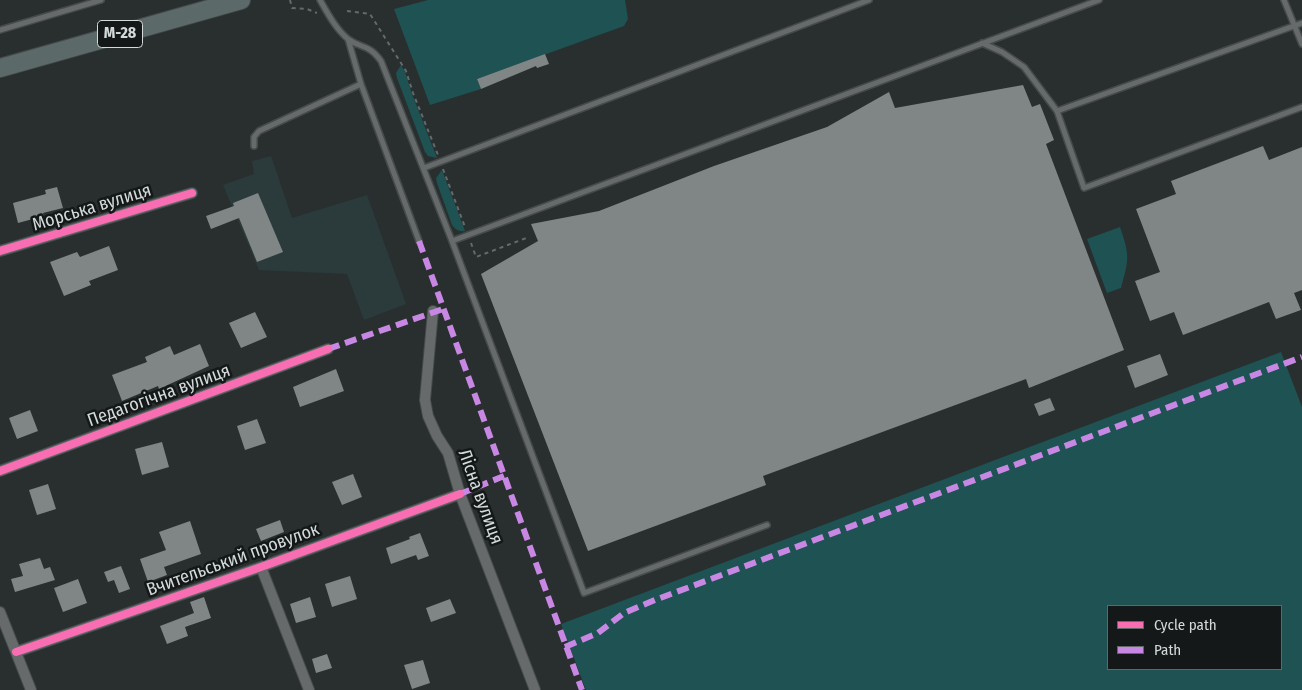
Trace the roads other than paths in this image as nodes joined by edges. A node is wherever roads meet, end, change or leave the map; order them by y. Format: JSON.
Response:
{"nodes":[{"id":1,"x":101,"y":0,"type":"edge"},
{"id":2,"x":241,"y":0,"type":"edge"},
{"id":3,"x":320,"y":0,"type":"edge"},
{"id":4,"x":869,"y":0,"type":"edge"},
{"id":5,"x":1099,"y":0,"type":"edge"},
{"id":6,"x":1284,"y":0,"type":"edge"},
{"id":7,"x":1302,"y":23,"type":"edge"},
{"id":8,"x":1295,"y":26,"type":"junction"},
{"id":9,"x":0,"y":30,"type":"edge"},
{"id":10,"x":348,"y":39,"type":"junction"},
{"id":11,"x":982,"y":43,"type":"junction"},
{"id":12,"x":1302,"y":44,"type":"edge"},
{"id":13,"x":0,"y":68,"type":"edge"},
{"id":14,"x":361,"y":84,"type":"junction"},
{"id":15,"x":1302,"y":107,"type":"edge"},
{"id":16,"x":1057,"y":111,"type":"junction"},
{"id":17,"x":254,"y":146,"type":"dead end"},
{"id":18,"x":424,"y":168,"type":"junction"},
{"id":19,"x":192,"y":193,"type":"dead end"},
{"id":20,"x":419,"y":241,"type":"dead end"},
{"id":21,"x":452,"y":241,"type":"junction"},
{"id":22,"x":0,"y":251,"type":"edge"},
{"id":23,"x":433,"y":311,"type":"dead end"},
{"id":24,"x":328,"y":349,"type":"dead end"},
{"id":25,"x":0,"y":471,"type":"edge"},
{"id":26,"x":460,"y":494,"type":"junction"},
{"id":27,"x":767,"y":525,"type":"dead end"},
{"id":28,"x":261,"y":567,"type":"junction"},
{"id":29,"x":0,"y":612,"type":"edge"},
{"id":30,"x":16,"y":652,"type":"junction"},
{"id":31,"x":31,"y":690,"type":"edge"},
{"id":32,"x":309,"y":690,"type":"edge"},
{"id":33,"x":535,"y":690,"type":"edge"}],
"edges":[{"from":1,"to":9,"type":"lane"},
{"from":2,"to":13,"type":"highway","number":"М-28"},
{"from":3,"to":10,"type":"lane"},
{"from":4,"to":18,"type":"lane"},
{"from":5,"to":11,"type":"lane"},
{"from":6,"to":8,"type":"lane"},
{"from":7,"to":8,"type":"lane"},
{"from":8,"to":12,"type":"lane"},
{"from":8,"to":16,"type":"lane"},
{"from":10,"to":14,"type":"lane"},
{"from":10,"to":18,"type":"lane"},
{"from":11,"to":16,"type":"lane"},
{"from":11,"to":21,"type":"lane"},
{"from":14,"to":17,"type":"lane"},
{"from":14,"to":20,"type":"lane"},
{"from":15,"to":16,"type":"lane"},
{"from":18,"to":21,"type":"lane"},
{"from":19,"to":22,"type":"street","name":"Морська вулиця"},
{"from":21,"to":27,"type":"lane"},
{"from":23,"to":26,"type":"street","name":"Лісна вулиця"},
{"from":24,"to":25,"type":"street","name":"Педагогічна вулиця"},
{"from":26,"to":28,"type":"street","name":"Вчительський провулок"},
{"from":26,"to":33,"type":"street","name":"Лісна вулиця"},
{"from":28,"to":30,"type":"street","name":"Вчительський провулок"},
{"from":28,"to":32,"type":"street"},
{"from":29,"to":30,"type":"street"},
{"from":30,"to":31,"type":"street"}]}
